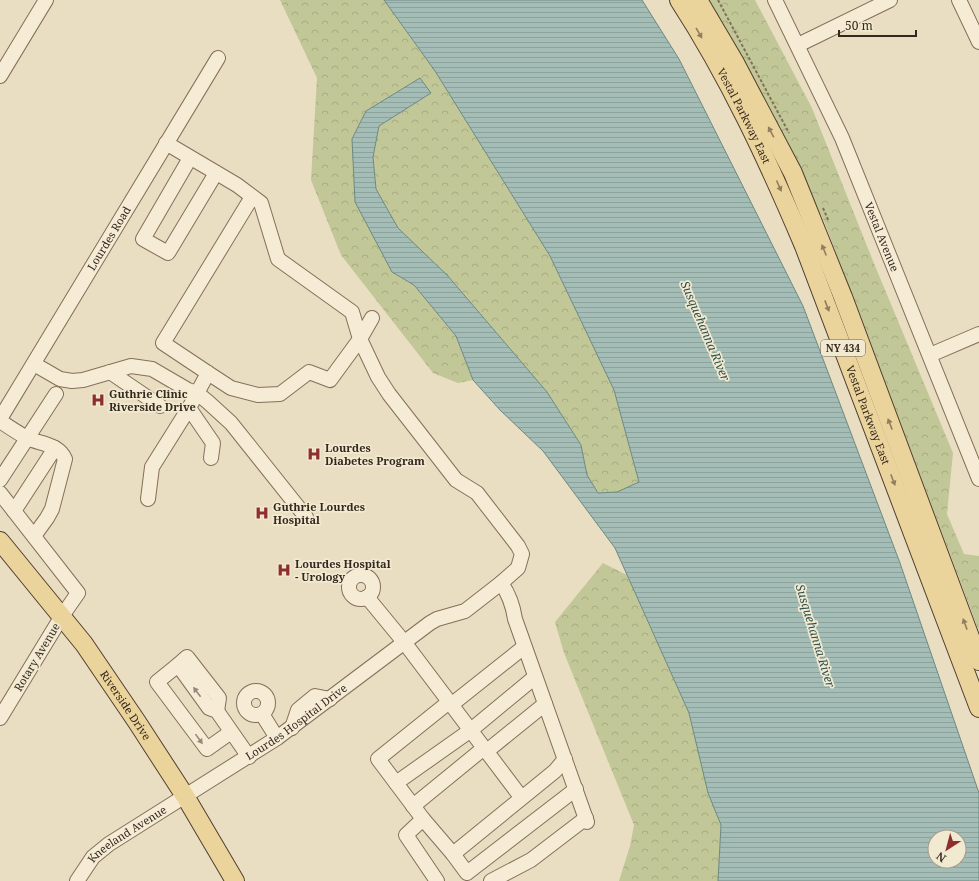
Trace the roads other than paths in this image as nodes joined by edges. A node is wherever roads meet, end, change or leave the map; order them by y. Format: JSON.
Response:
{"nodes":[{"id":1,"x":46,"y":0,"type":"edge"},
{"id":2,"x":679,"y":0,"type":"edge"},
{"id":3,"x":698,"y":0,"type":"edge"},
{"id":4,"x":774,"y":0,"type":"edge"},
{"id":5,"x":890,"y":0,"type":"edge"},
{"id":6,"x":960,"y":0,"type":"edge"},
{"id":7,"x":979,"y":42,"type":"edge"},
{"id":8,"x":798,"y":45,"type":"junction"},
{"id":9,"x":218,"y":58,"type":"dead end"},
{"id":10,"x":0,"y":76,"type":"edge"},
{"id":11,"x":166,"y":144,"type":"junction"},
{"id":12,"x":190,"y":158,"type":"junction"},
{"id":13,"x":216,"y":173,"type":"junction"},
{"id":14,"x":252,"y":196,"type":"junction"},
{"id":15,"x":372,"y":318,"type":"dead end"},
{"id":16,"x":979,"y":334,"type":"edge"},
{"id":17,"x":360,"y":339,"type":"junction"},
{"id":18,"x":930,"y":355,"type":"junction"},
{"id":19,"x":34,"y":364,"type":"junction"},
{"id":20,"x":110,"y":372,"type":"junction"},
{"id":21,"x":208,"y":373,"type":"junction"},
{"id":22,"x":56,"y":394,"type":"dead end"},
{"id":23,"x":197,"y":394,"type":"junction"},
{"id":24,"x":160,"y":406,"type":"dead end"},
{"id":25,"x":189,"y":408,"type":"junction"},
{"id":26,"x":0,"y":420,"type":"edge"},
{"id":27,"x":27,"y":438,"type":"junction"},
{"id":28,"x":55,"y":448,"type":"junction"},
{"id":29,"x":211,"y":458,"type":"dead end"},
{"id":30,"x":979,"y":479,"type":"edge"},
{"id":31,"x":0,"y":480,"type":"edge"},
{"id":32,"x":0,"y":493,"type":"edge"},
{"id":33,"x":148,"y":500,"type":"dead end"},
{"id":34,"x":14,"y":511,"type":"junction"},
{"id":35,"x":306,"y":517,"type":"dead end"},
{"id":36,"x":34,"y":536,"type":"junction"},
{"id":37,"x":0,"y":541,"type":"edge"},
{"id":38,"x":501,"y":583,"type":"junction"},
{"id":39,"x":368,"y":597,"type":"dead end"},
{"id":40,"x":62,"y":616,"type":"junction"},
{"id":41,"x":404,"y":642,"type":"junction"},
{"id":42,"x":524,"y":647,"type":"junction"},
{"id":43,"x":979,"y":661,"type":"edge"},
{"id":44,"x":536,"y":677,"type":"junction"},
{"id":45,"x":450,"y":704,"type":"junction"},
{"id":46,"x":545,"y":704,"type":"junction"},
{"id":47,"x":979,"y":708,"type":"edge"},
{"id":48,"x":262,"y":714,"type":"dead end"},
{"id":49,"x":0,"y":718,"type":"edge"},
{"id":50,"x":471,"y":730,"type":"junction"},
{"id":51,"x":231,"y":732,"type":"junction"},
{"id":52,"x":277,"y":738,"type":"junction"},
{"id":53,"x":486,"y":750,"type":"junction"},
{"id":54,"x":249,"y":756,"type":"junction"},
{"id":55,"x":565,"y":759,"type":"junction"},
{"id":56,"x":396,"y":783,"type":"junction"},
{"id":57,"x":576,"y":789,"type":"junction"},
{"id":58,"x":185,"y":796,"type":"junction"},
{"id":59,"x":521,"y":797,"type":"junction"},
{"id":60,"x":413,"y":806,"type":"junction"},
{"id":61,"x":423,"y":819,"type":"junction"},
{"id":62,"x":453,"y":854,"type":"junction"},
{"id":63,"x":470,"y":877,"type":"edge"},
{"id":64,"x":77,"y":881,"type":"edge"},
{"id":65,"x":235,"y":881,"type":"edge"},
{"id":66,"x":438,"y":881,"type":"edge"},
{"id":67,"x":491,"y":881,"type":"edge"}],
"edges":[{"from":1,"to":10,"type":"street"},
{"from":2,"to":47,"type":"main road","name":"Vestal Parkway East","number":"NY 434","one_way":true},
{"from":43,"to":3,"type":"main road","name":"Vestal Parkway East","number":"NY 434","one_way":true},
{"from":4,"to":8,"type":"street","name":"Vestal Avenue"},
{"from":5,"to":8,"type":"street"},
{"from":6,"to":7,"type":"street"},
{"from":8,"to":18,"type":"street","name":"Vestal Avenue"},
{"from":9,"to":11,"type":"street","name":"Lourdes Road"},
{"from":11,"to":12,"type":"street"},
{"from":11,"to":19,"type":"street","name":"Lourdes Road"},
{"from":12,"to":13,"type":"street"},
{"from":12,"to":13,"type":"street"},
{"from":13,"to":14,"type":"street"},
{"from":14,"to":17,"type":"street"},
{"from":14,"to":21,"type":"street"},
{"from":15,"to":17,"type":"street"},
{"from":16,"to":18,"type":"street"},
{"from":17,"to":21,"type":"street"},
{"from":17,"to":38,"type":"street","name":"Lourdes Hospital Drive"},
{"from":18,"to":30,"type":"street","name":"Vestal Avenue"},
{"from":19,"to":20,"type":"street"},
{"from":19,"to":26,"type":"street","name":"Lourdes Road"},
{"from":20,"to":23,"type":"street"},
{"from":20,"to":24,"type":"street"},
{"from":21,"to":23,"type":"street"},
{"from":22,"to":27,"type":"street"},
{"from":23,"to":25,"type":"street"},
{"from":23,"to":35,"type":"street"},
{"from":25,"to":29,"type":"street"},
{"from":25,"to":33,"type":"street"},
{"from":26,"to":27,"type":"street"},
{"from":27,"to":28,"type":"street"},
{"from":27,"to":31,"type":"street"},
{"from":28,"to":34,"type":"street"},
{"from":28,"to":36,"type":"street"},
{"from":32,"to":34,"type":"street"},
{"from":34,"to":36,"type":"street"},
{"from":36,"to":40,"type":"street","name":"Rotary Avenue"},
{"from":37,"to":40,"type":"main road","name":"Riverside Drive"},
{"from":38,"to":41,"type":"street","name":"Lourdes Hospital Drive"},
{"from":38,"to":42,"type":"street"},
{"from":39,"to":41,"type":"street"},
{"from":40,"to":49,"type":"street","name":"Rotary Avenue"},
{"from":40,"to":58,"type":"main road","name":"Riverside Drive"},
{"from":41,"to":45,"type":"street"},
{"from":41,"to":52,"type":"street","name":"Lourdes Hospital Drive"},
{"from":42,"to":44,"type":"street"},
{"from":42,"to":45,"type":"street"},
{"from":44,"to":46,"type":"street"},
{"from":44,"to":50,"type":"street"},
{"from":45,"to":50,"type":"street"},
{"from":45,"to":56,"type":"street"},
{"from":46,"to":53,"type":"street"},
{"from":46,"to":55,"type":"street"},
{"from":48,"to":52,"type":"street"},
{"from":50,"to":53,"type":"street"},
{"from":50,"to":56,"type":"street"},
{"from":51,"to":51,"type":"street","one_way":true},
{"from":51,"to":54,"type":"street"},
{"from":52,"to":54,"type":"street","name":"Lourdes Hospital Drive"},
{"from":53,"to":59,"type":"street"},
{"from":53,"to":60,"type":"street"},
{"from":54,"to":58,"type":"street","name":"Lourdes Hospital Drive"},
{"from":55,"to":57,"type":"street"},
{"from":55,"to":59,"type":"street"},
{"from":56,"to":60,"type":"street"},
{"from":57,"to":63,"type":"street"},
{"from":57,"to":67,"type":"street"},
{"from":58,"to":64,"type":"street","name":"Kneeland Avenue"},
{"from":58,"to":65,"type":"main road","name":"Riverside Drive"},
{"from":59,"to":62,"type":"street"},
{"from":60,"to":61,"type":"street"},
{"from":61,"to":62,"type":"street"},
{"from":61,"to":66,"type":"street"},
{"from":62,"to":63,"type":"street"}]}
